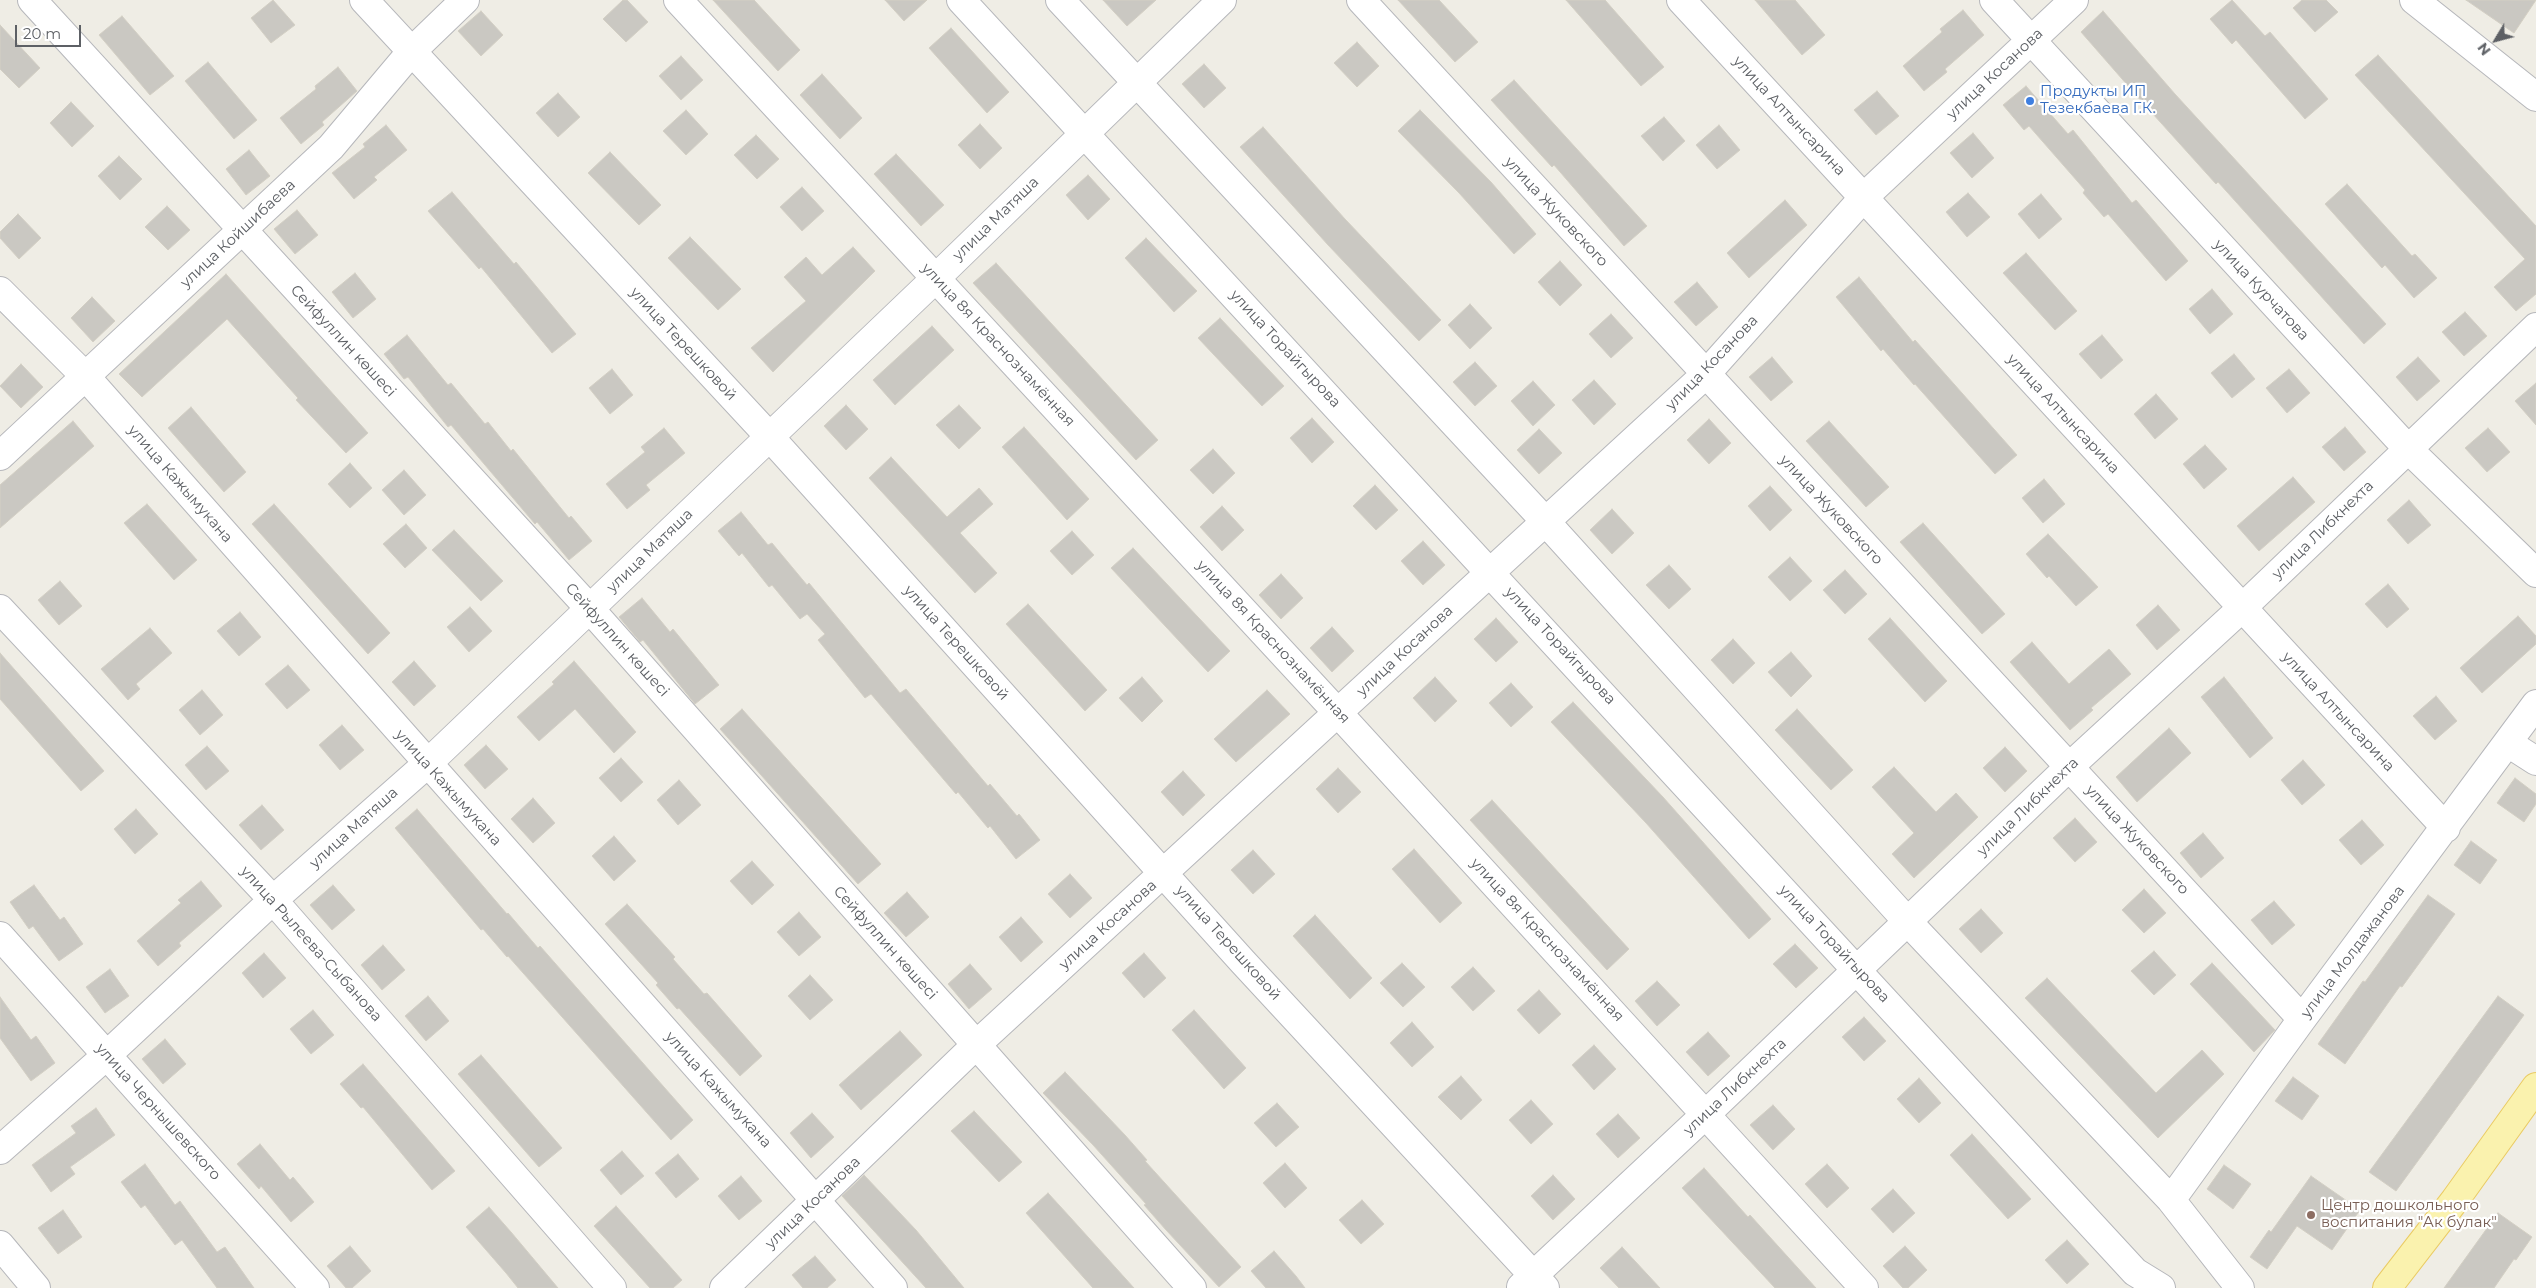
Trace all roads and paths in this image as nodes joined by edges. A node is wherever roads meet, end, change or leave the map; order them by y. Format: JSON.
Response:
{"nodes":[{"id":1,"x":32,"y":0,"type":"edge"},
{"id":2,"x":364,"y":0,"type":"edge"},
{"id":3,"x":465,"y":0,"type":"edge"},
{"id":4,"x":678,"y":0,"type":"edge"},
{"id":5,"x":962,"y":0,"type":"edge"},
{"id":6,"x":1060,"y":0,"type":"edge"},
{"id":7,"x":1222,"y":0,"type":"edge"},
{"id":8,"x":1361,"y":0,"type":"edge"},
{"id":9,"x":1681,"y":0,"type":"edge"},
{"id":10,"x":1994,"y":0,"type":"edge"},
{"id":11,"x":2074,"y":0,"type":"edge"},
{"id":12,"x":2414,"y":0,"type":"edge"},
{"id":13,"x":2031,"y":41,"type":"junction"},
{"id":14,"x":411,"y":52,"type":"junction"},
{"id":15,"x":1137,"y":80,"type":"junction"},
{"id":16,"x":2536,"y":97,"type":"edge"},
{"id":17,"x":1085,"y":132,"type":"junction"},
{"id":18,"x":1864,"y":197,"type":"junction"},
{"id":19,"x":241,"y":231,"type":"junction"},
{"id":20,"x":936,"y":278,"type":"junction"},
{"id":21,"x":0,"y":291,"type":"edge"},
{"id":22,"x":2536,"y":327,"type":"edge"},
{"id":23,"x":1706,"y":374,"type":"junction"},
{"id":24,"x":86,"y":377,"type":"junction"},
{"id":25,"x":768,"y":436,"type":"junction"},
{"id":26,"x":2408,"y":449,"type":"junction"},
{"id":27,"x":0,"y":456,"type":"edge"},
{"id":28,"x":1546,"y":522,"type":"junction"},
{"id":29,"x":1491,"y":571,"type":"junction"},
{"id":30,"x":2536,"y":573,"type":"edge"},
{"id":31,"x":2242,"y":608,"type":"junction"},
{"id":32,"x":0,"y":609,"type":"edge"},
{"id":33,"x":590,"y":609,"type":"junction"},
{"id":34,"x":2536,"y":704,"type":"edge"},
{"id":35,"x":1338,"y":713,"type":"junction"},
{"id":36,"x":2508,"y":743,"type":"junction"},
{"id":37,"x":2536,"y":761,"type":"edge"},
{"id":38,"x":427,"y":764,"type":"junction"},
{"id":39,"x":2069,"y":767,"type":"junction"},
{"id":40,"x":2446,"y":828,"type":"junction"},
{"id":41,"x":1165,"y":873,"type":"junction"},
{"id":42,"x":273,"y":900,"type":"junction"},
{"id":43,"x":1908,"y":922,"type":"junction"},
{"id":44,"x":0,"y":936,"type":"edge"},
{"id":45,"x":1858,"y":970,"type":"junction"},
{"id":46,"x":2302,"y":1019,"type":"junction"},
{"id":47,"x":976,"y":1045,"type":"junction"},
{"id":48,"x":108,"y":1055,"type":"junction"},
{"id":49,"x":2536,"y":1087,"type":"edge"},
{"id":50,"x":1706,"y":1114,"type":"junction"},
{"id":51,"x":0,"y":1150,"type":"edge"},
{"id":52,"x":816,"y":1200,"type":"junction"},
{"id":53,"x":2171,"y":1200,"type":"junction"},
{"id":54,"x":0,"y":1245,"type":"edge"},
{"id":55,"x":1533,"y":1284,"type":"edge"},
{"id":56,"x":36,"y":1288,"type":"edge"},
{"id":57,"x":315,"y":1288,"type":"edge"},
{"id":58,"x":612,"y":1288,"type":"edge"},
{"id":59,"x":724,"y":1288,"type":"edge"},
{"id":60,"x":893,"y":1288,"type":"edge"},
{"id":61,"x":1192,"y":1288,"type":"edge"},
{"id":62,"x":1864,"y":1288,"type":"edge"},
{"id":63,"x":2161,"y":1288,"type":"edge"},
{"id":64,"x":2240,"y":1288,"type":"edge"},
{"id":65,"x":2387,"y":1288,"type":"edge"}],
"edges":[{"from":1,"to":19,"type":"street","name":"Сейфуллин көшесі"},
{"from":2,"to":14,"type":"street","name":"улица Терешковой"},
{"from":3,"to":14,"type":"street","name":"улица Койшибаева"},
{"from":4,"to":20,"type":"street","name":"улица 8я Краснознамённая"},
{"from":5,"to":17,"type":"street","name":"улица Торайгырова"},
{"from":6,"to":15,"type":"street"},
{"from":7,"to":15,"type":"street","name":"улица Матяша"},
{"from":8,"to":23,"type":"street","name":"улица Жуковского"},
{"from":9,"to":18,"type":"street","name":"улица Алтынсарина"},
{"from":10,"to":13,"type":"street","name":"улица Курчатова"},
{"from":11,"to":13,"type":"street","name":"улица Косанова"},
{"from":12,"to":16,"type":"street"},
{"from":13,"to":18,"type":"street","name":"улица Косанова"},
{"from":13,"to":26,"type":"street","name":"улица Курчатова"},
{"from":14,"to":19,"type":"street","name":"улица Койшибаева"},
{"from":14,"to":25,"type":"street","name":"улица Терешковой"},
{"from":15,"to":17,"type":"street","name":"улица Матяша"},
{"from":15,"to":28,"type":"street"},
{"from":17,"to":20,"type":"street","name":"улица Матяша"},
{"from":17,"to":29,"type":"street","name":"улица Торайгырова"},
{"from":18,"to":23,"type":"street","name":"улица Косанова"},
{"from":18,"to":31,"type":"street","name":"улица Алтынсарина"},
{"from":19,"to":24,"type":"street","name":"улица Койшибаева"},
{"from":19,"to":33,"type":"street","name":"Сейфуллин көшесі"},
{"from":20,"to":25,"type":"street","name":"улица Матяша"},
{"from":20,"to":35,"type":"street","name":"улица 8я Краснознамённая"},
{"from":21,"to":24,"type":"street","name":"улица Кажымукана"},
{"from":22,"to":26,"type":"street","name":"улица Либкнехта"},
{"from":23,"to":28,"type":"street","name":"улица Косанова"},
{"from":23,"to":39,"type":"street","name":"улица Жуковского"},
{"from":24,"to":27,"type":"street","name":"улица Койшибаева"},
{"from":24,"to":38,"type":"street","name":"улица Кажымукана"},
{"from":25,"to":33,"type":"street","name":"улица Матяша"},
{"from":25,"to":41,"type":"street","name":"улица Терешковой"},
{"from":26,"to":30,"type":"street","name":"улица Курчатова"},
{"from":26,"to":31,"type":"street","name":"улица Либкнехта"},
{"from":28,"to":29,"type":"street","name":"улица Косанова"},
{"from":28,"to":43,"type":"street"},
{"from":29,"to":35,"type":"street","name":"улица Косанова"},
{"from":29,"to":45,"type":"street","name":"улица Торайгырова"},
{"from":31,"to":39,"type":"street","name":"улица Либкнехта"},
{"from":31,"to":40,"type":"street","name":"улица Алтынсарина"},
{"from":32,"to":42,"type":"street","name":"улица Рылеева-Сыбанова"},
{"from":33,"to":38,"type":"street","name":"улица Матяша"},
{"from":33,"to":47,"type":"street","name":"Сейфуллин көшесі"},
{"from":34,"to":36,"type":"street","name":"улица Молдажанова"},
{"from":35,"to":41,"type":"street","name":"улица Косанова"},
{"from":35,"to":50,"type":"street","name":"улица 8я Краснознамённая"},
{"from":36,"to":37,"type":"street"},
{"from":36,"to":40,"type":"street","name":"улица Молдажанова"},
{"from":38,"to":42,"type":"street","name":"улица Матяша"},
{"from":38,"to":52,"type":"street","name":"улица Кажымукана"},
{"from":39,"to":43,"type":"street","name":"улица Либкнехта"},
{"from":39,"to":46,"type":"street","name":"улица Жуковского"},
{"from":40,"to":46,"type":"street","name":"улица Молдажанова"},
{"from":41,"to":47,"type":"street","name":"улица Косанова"},
{"from":41,"to":55,"type":"street","name":"улица Терешковой"},
{"from":42,"to":48,"type":"street","name":"улица Матяша"},
{"from":42,"to":58,"type":"street","name":"улица Рылеева-Сыбанова"},
{"from":43,"to":45,"type":"street","name":"улица Либкнехта"},
{"from":43,"to":53,"type":"street"},
{"from":44,"to":48,"type":"street","name":"улица Чернышевского"},
{"from":45,"to":50,"type":"street","name":"улица Либкнехта"},
{"from":45,"to":63,"type":"street","name":"улица Торайгырова"},
{"from":46,"to":53,"type":"street","name":"улица Молдажанова"},
{"from":47,"to":52,"type":"street","name":"улица Косанова"},
{"from":47,"to":61,"type":"street","name":"Сейфуллин көшесі"},
{"from":48,"to":51,"type":"street","name":"улица Матяша"},
{"from":48,"to":57,"type":"street","name":"улица Чернышевского"},
{"from":49,"to":65,"type":"main road"},
{"from":50,"to":55,"type":"street","name":"улица Либкнехта"},
{"from":50,"to":62,"type":"street","name":"улица 8я Краснознамённая"},
{"from":52,"to":59,"type":"street","name":"улица Косанова"},
{"from":52,"to":60,"type":"street","name":"улица Кажымукана"},
{"from":53,"to":64,"type":"street"},
{"from":54,"to":56,"type":"street"}]}
